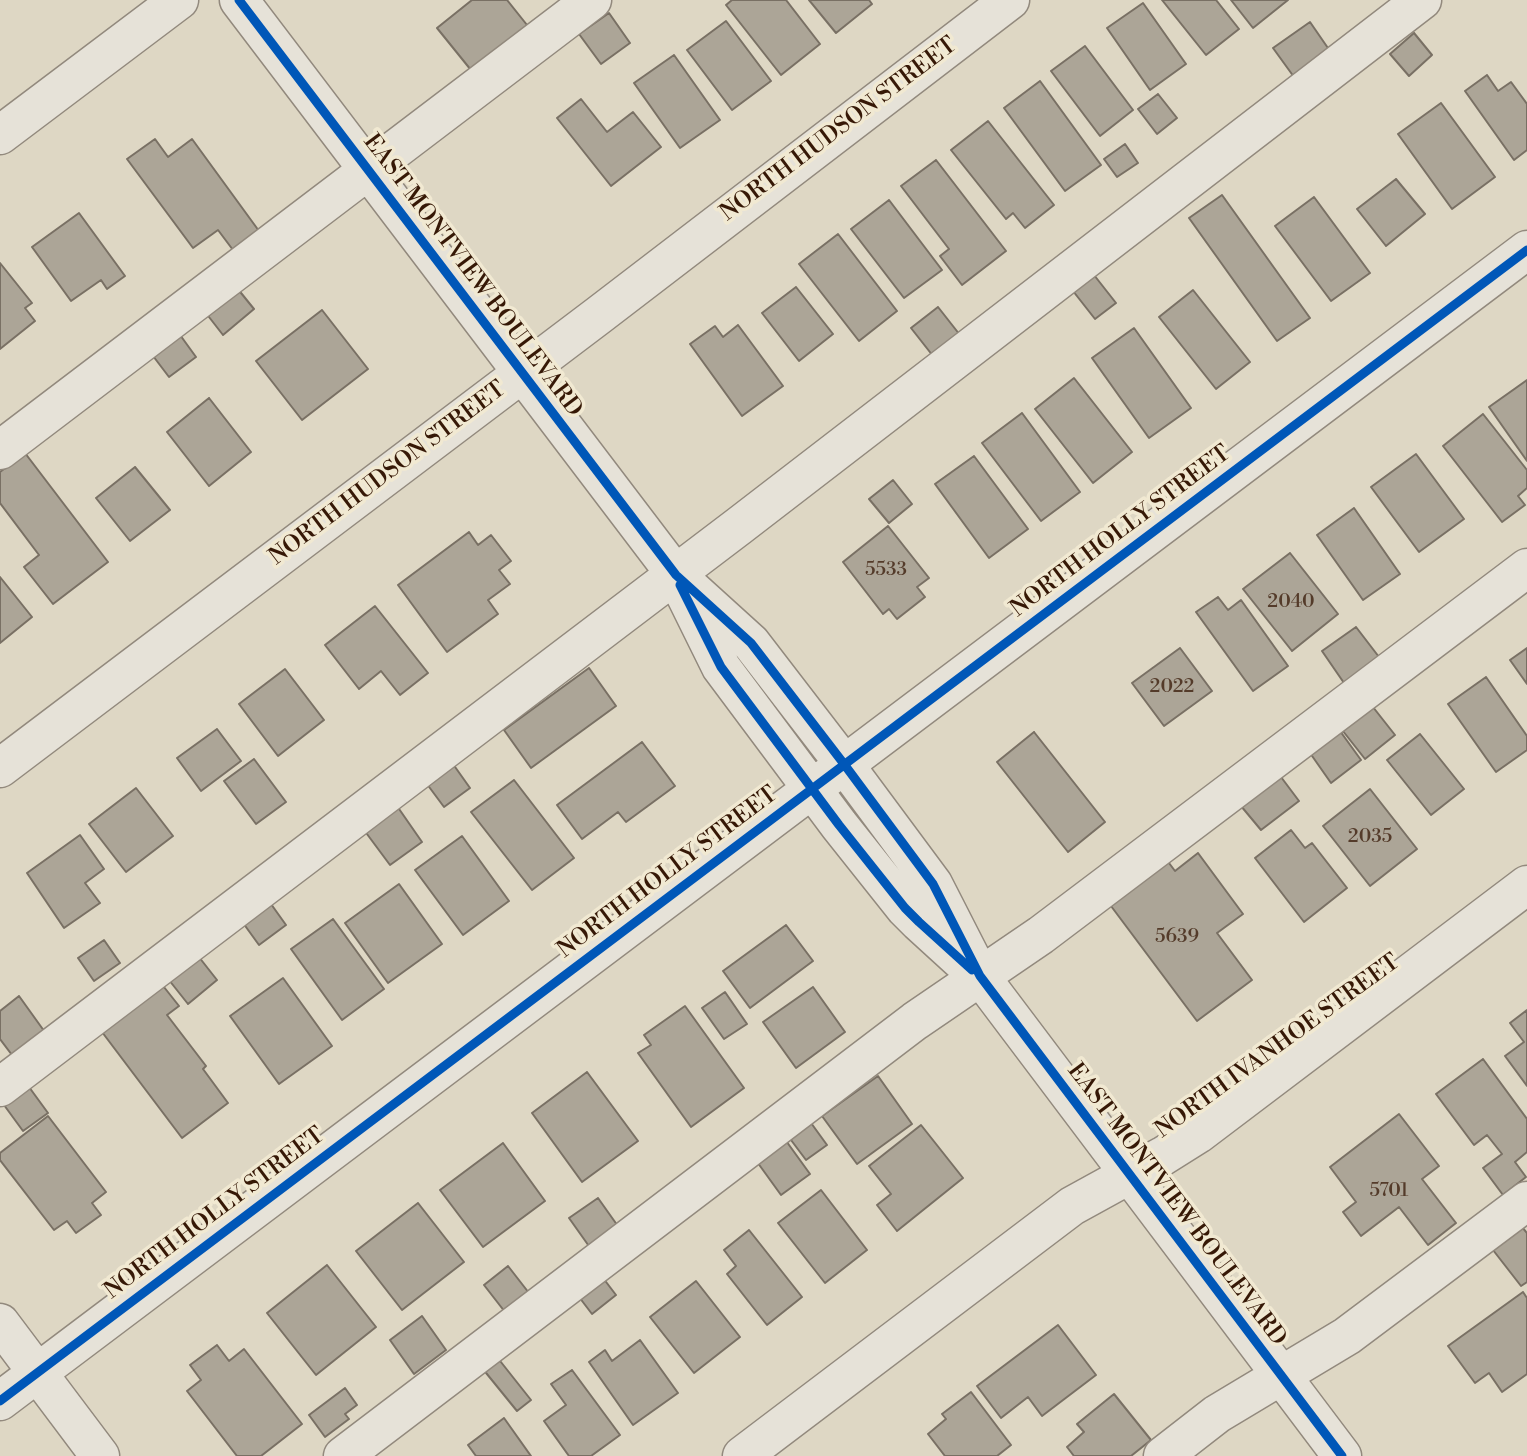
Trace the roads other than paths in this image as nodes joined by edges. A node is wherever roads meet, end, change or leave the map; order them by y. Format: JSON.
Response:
{"nodes":[{"id":1,"x":179,"y":0,"type":"edge"},
{"id":2,"x":239,"y":0,"type":"edge"},
{"id":3,"x":592,"y":0,"type":"edge"},
{"id":4,"x":1010,"y":0,"type":"edge"},
{"id":5,"x":1422,"y":0,"type":"edge"},
{"id":6,"x":0,"y":135,"type":"edge"},
{"id":7,"x":368,"y":170,"type":"junction"},
{"id":8,"x":1527,"y":250,"type":"edge"},
{"id":9,"x":521,"y":373,"type":"junction"},
{"id":10,"x":0,"y":450,"type":"edge"},
{"id":11,"x":1527,"y":568,"type":"edge"},
{"id":12,"x":676,"y":575,"type":"junction"},
{"id":13,"x":844,"y":764,"type":"junction"},
{"id":14,"x":0,"y":768,"type":"edge"},
{"id":15,"x":812,"y":788,"type":"junction"},
{"id":16,"x":1527,"y":885,"type":"edge"},
{"id":17,"x":980,"y":976,"type":"junction"},
{"id":18,"x":0,"y":1087,"type":"edge"},
{"id":19,"x":1128,"y":1174,"type":"junction"},
{"id":20,"x":1527,"y":1200,"type":"edge"},
{"id":21,"x":0,"y":1323,"type":"edge"},
{"id":22,"x":37,"y":1372,"type":"junction"},
{"id":23,"x":1281,"y":1375,"type":"junction"},
{"id":24,"x":0,"y":1401,"type":"edge"},
{"id":25,"x":100,"y":1456,"type":"edge"},
{"id":26,"x":343,"y":1456,"type":"edge"},
{"id":27,"x":742,"y":1456,"type":"edge"},
{"id":28,"x":1163,"y":1456,"type":"edge"},
{"id":29,"x":1342,"y":1456,"type":"edge"}],
"edges":[{"from":1,"to":6,"type":"street"},
{"from":2,"to":7,"type":"street","name":"EAST MONTVIEW BOULEVARD"},
{"from":3,"to":7,"type":"street"},
{"from":4,"to":9,"type":"street","name":"NORTH HUDSON STREET"},
{"from":5,"to":12,"type":"street"},
{"from":7,"to":9,"type":"street","name":"EAST MONTVIEW BOULEVARD"},
{"from":7,"to":10,"type":"street"},
{"from":8,"to":13,"type":"street","name":"NORTH HOLLY STREET"},
{"from":9,"to":12,"type":"street","name":"EAST MONTVIEW BOULEVARD"},
{"from":9,"to":14,"type":"street","name":"NORTH HUDSON STREET"},
{"from":11,"to":17,"type":"street"},
{"from":12,"to":13,"type":"street","name":"EAST MONTVIEW BOULEVARD"},
{"from":12,"to":15,"type":"street","name":"EAST MONTVIEW BOULEVARD"},
{"from":12,"to":18,"type":"street"},
{"from":13,"to":15,"type":"street","name":"NORTH HOLLY STREET"},
{"from":13,"to":17,"type":"street","name":"EAST MONTVIEW BOULEVARD"},
{"from":15,"to":17,"type":"street","name":"EAST MONTVIEW BOULEVARD"},
{"from":15,"to":22,"type":"street","name":"NORTH HOLLY STREET"},
{"from":16,"to":19,"type":"street","name":"NORTH IVANHOE STREET"},
{"from":17,"to":19,"type":"street","name":"EAST MONTVIEW BOULEVARD"},
{"from":17,"to":26,"type":"street"},
{"from":19,"to":23,"type":"street","name":"EAST MONTVIEW BOULEVARD"},
{"from":19,"to":27,"type":"street","name":"NORTH IVANHOE STREET"},
{"from":20,"to":23,"type":"street"},
{"from":21,"to":22,"type":"street"},
{"from":22,"to":24,"type":"street","name":"NORTH HOLLY STREET"},
{"from":22,"to":25,"type":"street"},
{"from":23,"to":28,"type":"street"},
{"from":23,"to":29,"type":"street","name":"EAST MONTVIEW BOULEVARD"}]}
